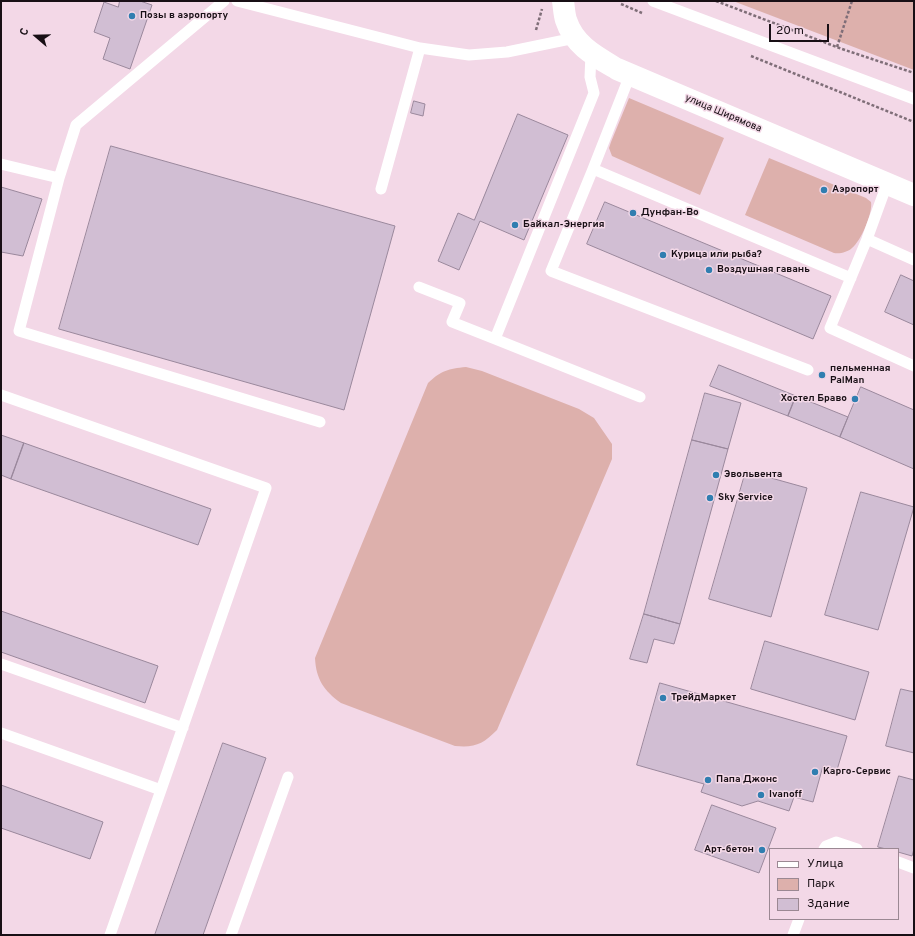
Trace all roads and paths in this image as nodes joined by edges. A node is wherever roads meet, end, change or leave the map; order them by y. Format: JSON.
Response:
{"nodes":[{"id":1,"x":224,"y":1,"type":"edge"},
{"id":2,"x":237,"y":1,"type":"edge"},
{"id":3,"x":563,"y":1,"type":"edge"},
{"id":4,"x":653,"y":1,"type":"edge"},
{"id":5,"x":716,"y":1,"type":"edge"},
{"id":6,"x":852,"y":1,"type":"edge"},
{"id":7,"x":621,"y":4,"type":"dead end"},
{"id":8,"x":542,"y":9,"type":"dead end"},
{"id":9,"x":643,"y":13,"type":"dead end"},
{"id":10,"x":575,"y":38,"type":"junction"},
{"id":11,"x":532,"y":47,"type":"junction"},
{"id":12,"x":837,"y":47,"type":"junction"},
{"id":13,"x":420,"y":48,"type":"junction"},
{"id":14,"x":591,"y":54,"type":"junction"},
{"id":15,"x":746,"y":54,"type":"dead end"},
{"id":16,"x":914,"y":73,"type":"edge"},
{"id":17,"x":630,"y":75,"type":"junction"},
{"id":18,"x":914,"y":99,"type":"edge"},
{"id":19,"x":914,"y":122,"type":"edge"},
{"id":20,"x":1,"y":164,"type":"edge"},
{"id":21,"x":593,"y":169,"type":"junction"},
{"id":22,"x":59,"y":178,"type":"junction"},
{"id":23,"x":887,"y":184,"type":"junction"},
{"id":24,"x":381,"y":189,"type":"dead end"},
{"id":25,"x":912,"y":194,"type":"edge"},
{"id":26,"x":867,"y":239,"type":"junction"},
{"id":27,"x":914,"y":260,"type":"edge"},
{"id":28,"x":851,"y":278,"type":"junction"},
{"id":29,"x":419,"y":287,"type":"dead end"},
{"id":30,"x":495,"y":339,"type":"junction"},
{"id":31,"x":914,"y":366,"type":"edge"},
{"id":32,"x":808,"y":370,"type":"dead end"},
{"id":33,"x":1,"y":394,"type":"edge"},
{"id":34,"x":640,"y":397,"type":"dead end"},
{"id":35,"x":320,"y":422,"type":"dead end"},
{"id":36,"x":1,"y":664,"type":"edge"},
{"id":37,"x":183,"y":728,"type":"junction"},
{"id":38,"x":1,"y":733,"type":"edge"},
{"id":39,"x":288,"y":777,"type":"dead end"},
{"id":40,"x":161,"y":790,"type":"junction"},
{"id":41,"x":825,"y":848,"type":"edge"},
{"id":42,"x":854,"y":848,"type":"edge"},
{"id":43,"x":899,"y":862,"type":"edge"},
{"id":44,"x":914,"y":868,"type":"edge"},
{"id":45,"x":799,"y":920,"type":"edge"},
{"id":46,"x":110,"y":935,"type":"edge"},
{"id":47,"x":231,"y":935,"type":"edge"},
{"id":48,"x":793,"y":935,"type":"edge"}],
"edges":[{"from":1,"to":22,"type":"lane"},
{"from":2,"to":13,"type":"lane"},
{"from":3,"to":10,"type":"main road","name":"улица Ширямова"},
{"from":4,"to":18,"type":"lane"},
{"from":5,"to":12,"type":"path"},
{"from":6,"to":12,"type":"path"},
{"from":7,"to":9,"type":"path"},
{"from":8,"to":11,"type":"path"},
{"from":10,"to":11,"type":"lane"},
{"from":10,"to":14,"type":"main road","name":"улица Ширямова"},
{"from":11,"to":13,"type":"lane"},
{"from":12,"to":16,"type":"path"},
{"from":13,"to":24,"type":"lane"},
{"from":14,"to":17,"type":"main road","name":"улица Ширямова"},
{"from":14,"to":30,"type":"lane"},
{"from":15,"to":19,"type":"path"},
{"from":17,"to":21,"type":"lane"},
{"from":17,"to":23,"type":"main road","name":"улица Ширямова"},
{"from":20,"to":22,"type":"lane"},
{"from":21,"to":28,"type":"lane"},
{"from":21,"to":32,"type":"lane"},
{"from":22,"to":35,"type":"lane"},
{"from":23,"to":25,"type":"main road","name":"улица Ширямова"},
{"from":23,"to":26,"type":"lane"},
{"from":26,"to":27,"type":"lane"},
{"from":26,"to":28,"type":"lane"},
{"from":28,"to":31,"type":"lane"},
{"from":29,"to":30,"type":"lane"},
{"from":30,"to":34,"type":"lane"},
{"from":33,"to":37,"type":"lane"},
{"from":36,"to":37,"type":"lane"},
{"from":37,"to":40,"type":"lane"},
{"from":38,"to":40,"type":"lane"},
{"from":39,"to":47,"type":"lane"},
{"from":40,"to":46,"type":"lane"},
{"from":41,"to":42,"type":"lane"},
{"from":43,"to":44,"type":"lane"},
{"from":45,"to":48,"type":"lane"}]}
